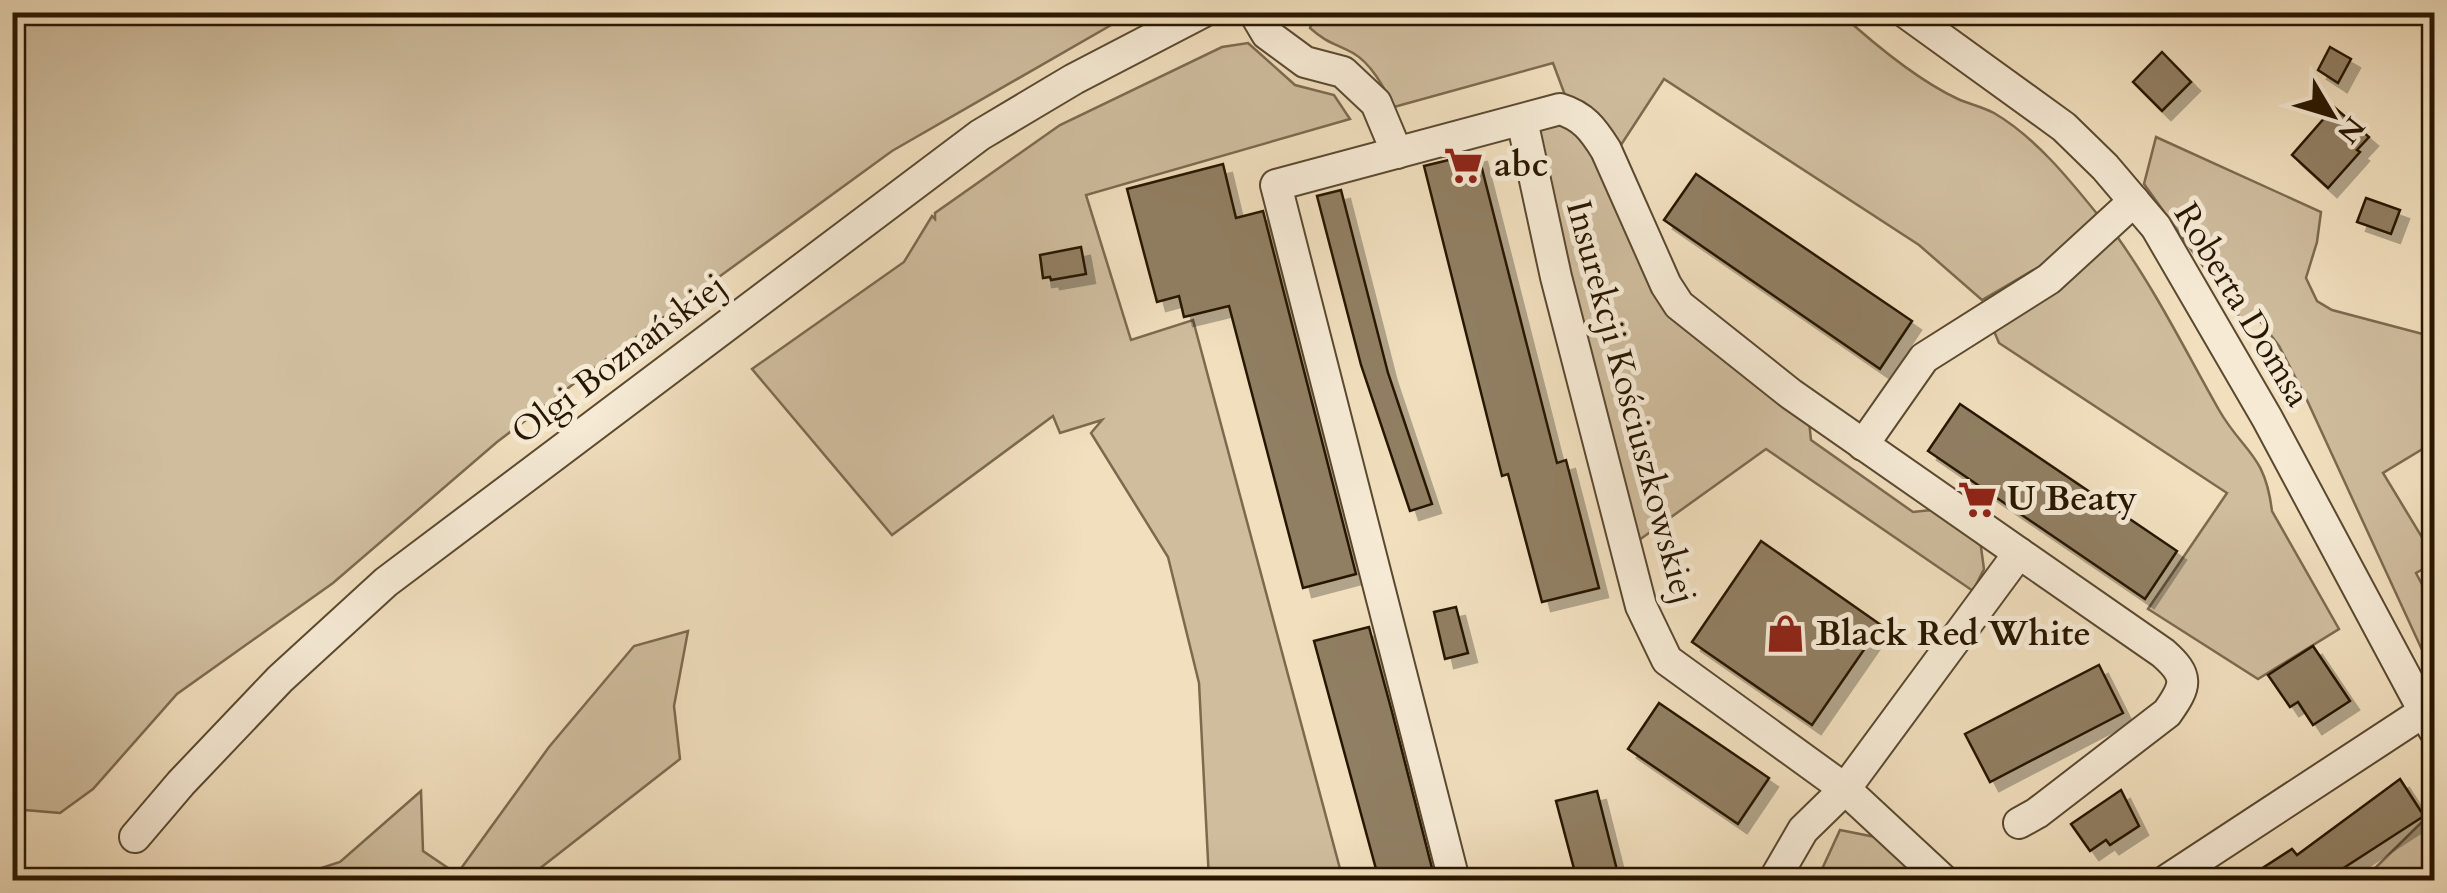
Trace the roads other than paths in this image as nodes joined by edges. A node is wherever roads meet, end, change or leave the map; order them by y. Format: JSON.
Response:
{"nodes":[{"id":1,"x":1203,"y":12,"type":"edge"},
{"id":2,"x":1254,"y":12,"type":"edge"},
{"id":3,"x":1905,"y":12,"type":"edge"},
{"id":4,"x":1522,"y":120,"type":"junction"},
{"id":5,"x":1396,"y":153,"type":"junction"},
{"id":6,"x":2134,"y":201,"type":"junction"},
{"id":7,"x":1863,"y":445,"type":"junction"},
{"id":8,"x":2019,"y":553,"type":"junction"},
{"id":9,"x":2432,"y":715,"type":"edge"},
{"id":10,"x":1846,"y":789,"type":"junction"},
{"id":11,"x":2019,"y":823,"type":"dead end"},
{"id":12,"x":135,"y":837,"type":"dead end"},
{"id":13,"x":1454,"y":880,"type":"edge"},
{"id":14,"x":1774,"y":880,"type":"edge"},
{"id":15,"x":1943,"y":880,"type":"edge"},
{"id":16,"x":2167,"y":880,"type":"edge"}],
"edges":[{"from":1,"to":12,"type":"street","name":"Olgi Boznańskiej"},
{"from":2,"to":5,"type":"street"},
{"from":3,"to":6,"type":"street","name":"Roberta Domsa"},
{"from":4,"to":5,"type":"street","name":"Insurekcji Kościuszkowskiej"},
{"from":4,"to":7,"type":"street","name":"Insurekcji Kościuszkowskiej"},
{"from":4,"to":10,"type":"street","name":"Insurekcji Kościuszkowskiej"},
{"from":5,"to":13,"type":"street","name":"Insurekcji Kościuszkowskiej"},
{"from":6,"to":7,"type":"street"},
{"from":6,"to":9,"type":"street","name":"Roberta Domsa"},
{"from":7,"to":8,"type":"street","name":"Insurekcji Kościuszkowskiej"},
{"from":8,"to":10,"type":"street"},
{"from":8,"to":11,"type":"street","name":"Insurekcji Kościuszkowskiej"},
{"from":9,"to":16,"type":"street"},
{"from":10,"to":14,"type":"street"},
{"from":10,"to":15,"type":"street","name":"Insurekcji Kościuszkowskiej"}]}
